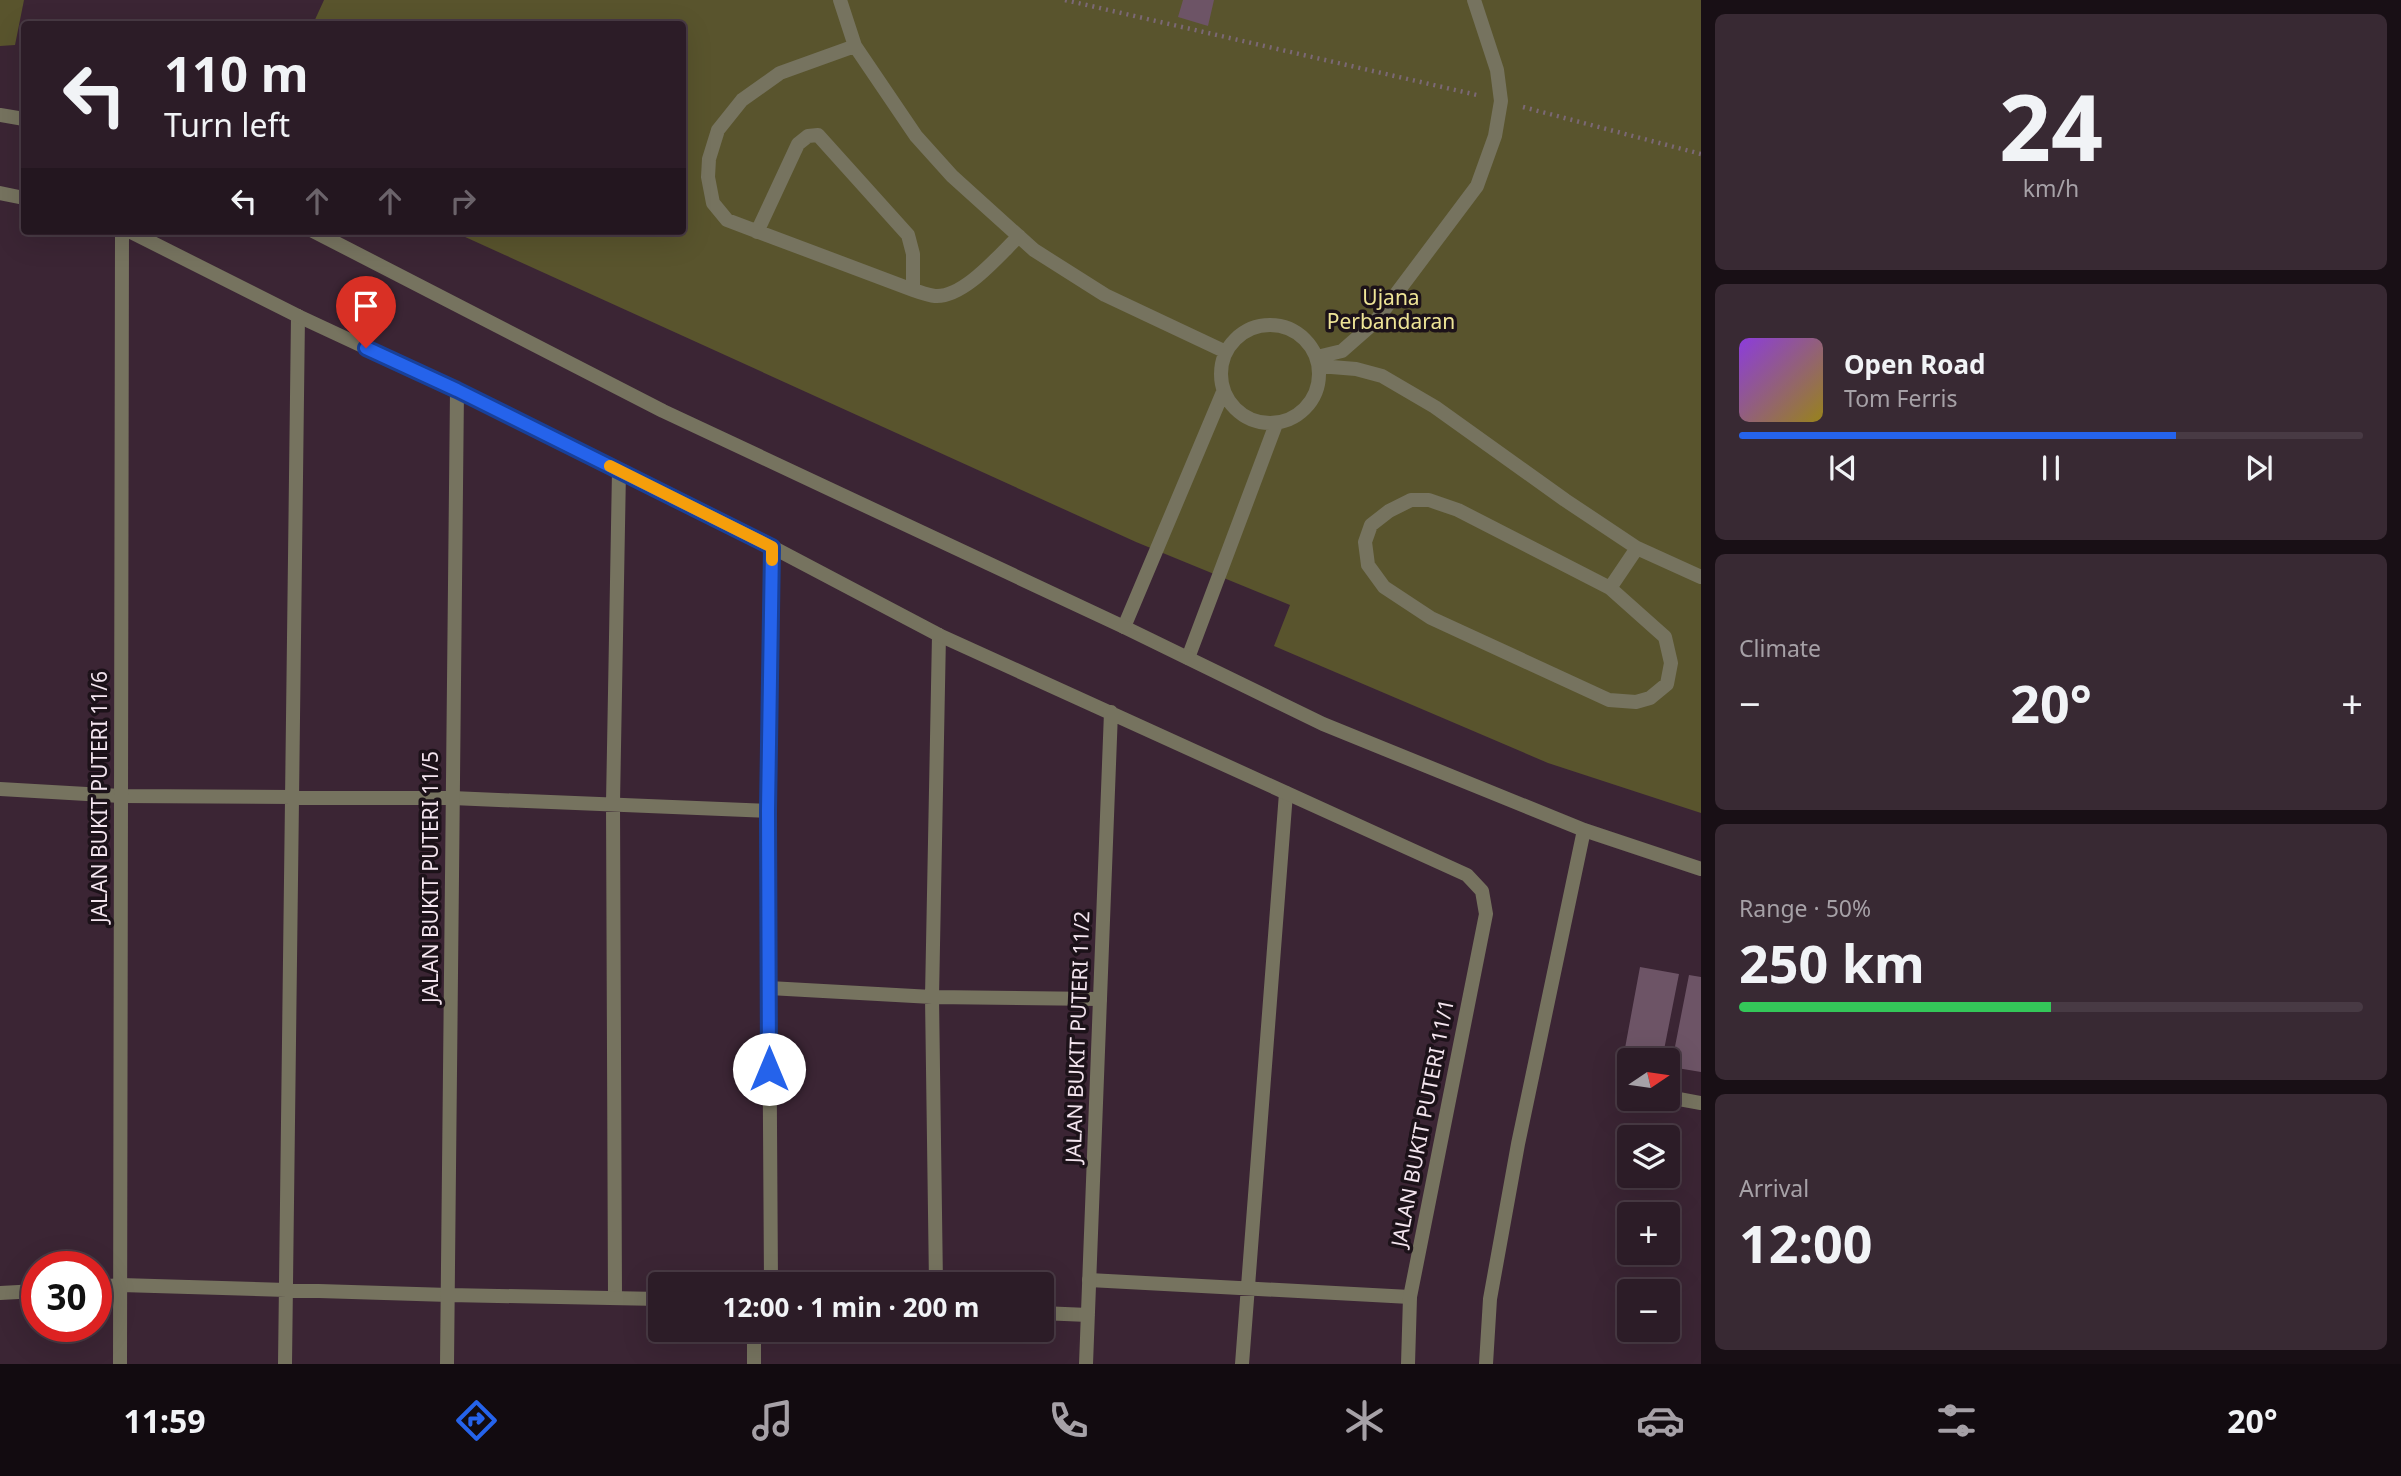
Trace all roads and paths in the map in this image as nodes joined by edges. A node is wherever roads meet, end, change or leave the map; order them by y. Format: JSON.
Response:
{"nodes":[{"id":1,"x":840,"y":0,"type":"edge"},
{"id":2,"x":1065,"y":0,"type":"edge"},
{"id":3,"x":1474,"y":0,"type":"edge"},
{"id":4,"x":855,"y":46,"type":"junction"},
{"id":5,"x":1501,"y":101,"type":"junction"},
{"id":6,"x":0,"y":115,"type":"edge"},
{"id":7,"x":21,"y":118,"type":"edge"},
{"id":8,"x":1701,"y":154,"type":"edge"},
{"id":9,"x":0,"y":193,"type":"edge"},
{"id":10,"x":21,"y":197,"type":"edge"},
{"id":11,"x":757,"y":232,"type":"junction"},
{"id":12,"x":122,"y":235,"type":"edge"},
{"id":13,"x":137,"y":235,"type":"edge"},
{"id":14,"x":321,"y":235,"type":"edge"},
{"id":15,"x":1019,"y":236,"type":"junction"},
{"id":16,"x":913,"y":290,"type":"junction"},
{"id":17,"x":298,"y":316,"type":"junction"},
{"id":18,"x":1226,"y":352,"type":"junction"},
{"id":19,"x":1318,"y":362,"type":"junction"},
{"id":20,"x":457,"y":390,"type":"junction"},
{"id":21,"x":1223,"y":392,"type":"junction"},
{"id":22,"x":1276,"y":424,"type":"junction"},
{"id":23,"x":619,"y":471,"type":"junction"},
{"id":24,"x":772,"y":547,"type":"junction"},
{"id":25,"x":1637,"y":548,"type":"junction"},
{"id":26,"x":1701,"y":576,"type":"edge"},
{"id":27,"x":1610,"y":588,"type":"junction"},
{"id":28,"x":1124,"y":627,"type":"junction"},
{"id":29,"x":939,"y":635,"type":"junction"},
{"id":30,"x":1188,"y":658,"type":"junction"},
{"id":31,"x":1111,"y":712,"type":"junction"},
{"id":32,"x":0,"y":789,"type":"edge"},
{"id":33,"x":1286,"y":793,"type":"junction"},
{"id":34,"x":121,"y":796,"type":"junction"},
{"id":35,"x":291,"y":798,"type":"junction"},
{"id":36,"x":452,"y":798,"type":"junction"},
{"id":37,"x":613,"y":803,"type":"junction"},
{"id":38,"x":768,"y":811,"type":"junction"},
{"id":39,"x":1584,"y":830,"type":"junction"},
{"id":40,"x":1701,"y":869,"type":"edge"},
{"id":41,"x":769,"y":988,"type":"junction"},
{"id":42,"x":932,"y":997,"type":"junction"},
{"id":43,"x":1100,"y":999,"type":"junction"},
{"id":44,"x":1680,"y":1099,"type":"edge"},
{"id":45,"x":1701,"y":1103,"type":"edge"},
{"id":46,"x":771,"y":1272,"type":"edge"},
{"id":47,"x":936,"y":1272,"type":"edge"},
{"id":48,"x":1089,"y":1280,"type":"junction"},
{"id":49,"x":121,"y":1285,"type":"junction"},
{"id":50,"x":112,"y":1286,"type":"edge"},
{"id":51,"x":1248,"y":1289,"type":"junction"},
{"id":52,"x":286,"y":1290,"type":"junction"},
{"id":53,"x":21,"y":1292,"type":"edge"},
{"id":54,"x":0,"y":1293,"type":"edge"},
{"id":55,"x":449,"y":1295,"type":"junction"},
{"id":56,"x":615,"y":1297,"type":"junction"},
{"id":57,"x":1410,"y":1297,"type":"junction"},
{"id":58,"x":648,"y":1298,"type":"edge"},
{"id":59,"x":1054,"y":1314,"type":"edge"},
{"id":60,"x":1088,"y":1315,"type":"junction"},
{"id":61,"x":754,"y":1342,"type":"edge"},
{"id":62,"x":120,"y":1364,"type":"edge"},
{"id":63,"x":285,"y":1364,"type":"edge"},
{"id":64,"x":447,"y":1364,"type":"edge"},
{"id":65,"x":754,"y":1364,"type":"edge"},
{"id":66,"x":1086,"y":1364,"type":"edge"},
{"id":67,"x":1242,"y":1364,"type":"edge"},
{"id":68,"x":1408,"y":1364,"type":"edge"},
{"id":69,"x":1486,"y":1364,"type":"edge"}],
"edges":[{"from":1,"to":4,"type":"street"},
{"from":2,"to":5,"type":"path"},
{"from":3,"to":5,"type":"street"},
{"from":4,"to":11,"type":"street"},
{"from":4,"to":15,"type":"street"},
{"from":5,"to":8,"type":"path"},
{"from":5,"to":19,"type":"street"},
{"from":6,"to":7,"type":"street"},
{"from":9,"to":10,"type":"street"},
{"from":11,"to":16,"type":"street"},
{"from":11,"to":16,"type":"street"},
{"from":12,"to":34,"type":"street","name":"JALAN BUKIT PUTERI 11/6"},
{"from":13,"to":17,"type":"street"},
{"from":14,"to":28,"type":"street"},
{"from":15,"to":16,"type":"street"},
{"from":15,"to":18,"type":"street"},
{"from":17,"to":20,"type":"street"},
{"from":17,"to":35,"type":"street"},
{"from":18,"to":19,"type":"street"},
{"from":18,"to":21,"type":"street"},
{"from":19,"to":22,"type":"street"},
{"from":19,"to":25,"type":"street"},
{"from":20,"to":23,"type":"street"},
{"from":20,"to":36,"type":"street","name":"JALAN BUKIT PUTERI 11/5"},
{"from":21,"to":22,"type":"street"},
{"from":21,"to":28,"type":"street"},
{"from":22,"to":30,"type":"street"},
{"from":23,"to":24,"type":"street"},
{"from":23,"to":37,"type":"street"},
{"from":24,"to":29,"type":"street"},
{"from":24,"to":38,"type":"street"},
{"from":25,"to":26,"type":"street"},
{"from":25,"to":27,"type":"street"},
{"from":27,"to":27,"type":"street"},
{"from":28,"to":30,"type":"street"},
{"from":29,"to":31,"type":"street"},
{"from":29,"to":42,"type":"street"},
{"from":30,"to":39,"type":"street"},
{"from":31,"to":33,"type":"street"},
{"from":31,"to":43,"type":"street","name":"JALAN BUKIT PUTERI 11/2"},
{"from":32,"to":34,"type":"street"},
{"from":33,"to":51,"type":"street"},
{"from":33,"to":57,"type":"street","name":"JALAN BUKIT PUTERI 11/1"},
{"from":34,"to":35,"type":"street"},
{"from":34,"to":49,"type":"street","name":"JALAN BUKIT PUTERI 11/6"},
{"from":35,"to":36,"type":"street"},
{"from":35,"to":52,"type":"street"},
{"from":36,"to":37,"type":"street"},
{"from":36,"to":55,"type":"street","name":"JALAN BUKIT PUTERI 11/5"},
{"from":37,"to":38,"type":"street"},
{"from":37,"to":56,"type":"street"},
{"from":38,"to":41,"type":"street"},
{"from":39,"to":40,"type":"street"},
{"from":39,"to":69,"type":"street"},
{"from":41,"to":42,"type":"street"},
{"from":41,"to":46,"type":"street"},
{"from":42,"to":43,"type":"street"},
{"from":42,"to":47,"type":"street"},
{"from":43,"to":48,"type":"street","name":"JALAN BUKIT PUTERI 11/2"},
{"from":44,"to":45,"type":"street"},
{"from":48,"to":51,"type":"street"},
{"from":48,"to":60,"type":"street","name":"JALAN BUKIT PUTERI 11/2"},
{"from":49,"to":50,"type":"street"},
{"from":49,"to":52,"type":"street"},
{"from":49,"to":62,"type":"street","name":"JALAN BUKIT PUTERI 11/6"},
{"from":51,"to":57,"type":"street"},
{"from":51,"to":67,"type":"street"},
{"from":52,"to":55,"type":"street"},
{"from":52,"to":63,"type":"street"},
{"from":53,"to":54,"type":"street"},
{"from":55,"to":56,"type":"street"},
{"from":55,"to":64,"type":"street","name":"JALAN BUKIT PUTERI 11/5"},
{"from":56,"to":58,"type":"street"},
{"from":57,"to":68,"type":"street","name":"JALAN BUKIT PUTERI 11/1"},
{"from":59,"to":60,"type":"street"},
{"from":60,"to":66,"type":"street","name":"JALAN BUKIT PUTERI 11/2"},
{"from":61,"to":65,"type":"street"}]}
